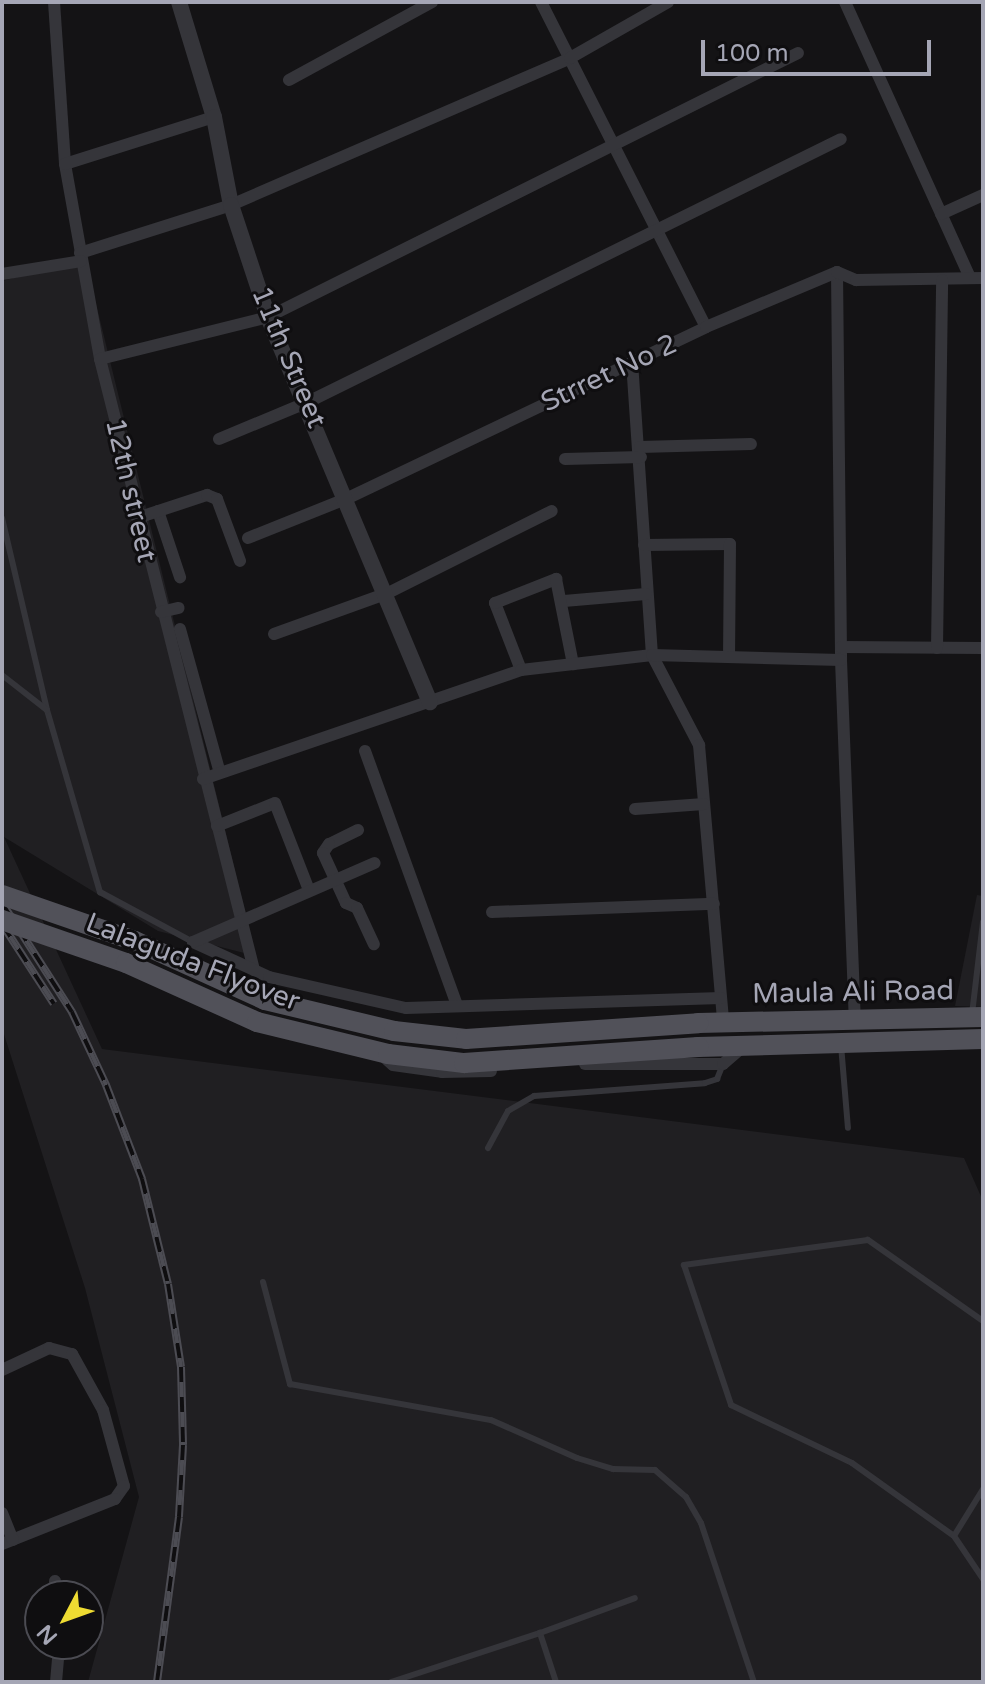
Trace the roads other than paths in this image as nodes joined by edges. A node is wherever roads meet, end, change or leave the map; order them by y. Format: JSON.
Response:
{"nodes":[{"id":1,"x":54,"y":2,"type":"edge"},
{"id":2,"x":179,"y":2,"type":"edge"},
{"id":3,"x":432,"y":2,"type":"edge"},
{"id":4,"x":541,"y":2,"type":"edge"},
{"id":5,"x":668,"y":2,"type":"edge"},
{"id":6,"x":845,"y":2,"type":"edge"},
{"id":7,"x":798,"y":53,"type":"dead end"},
{"id":8,"x":570,"y":58,"type":"junction"},
{"id":9,"x":289,"y":80,"type":"dead end"},
{"id":10,"x":214,"y":117,"type":"junction"},
{"id":11,"x":841,"y":139,"type":"dead end"},
{"id":12,"x":613,"y":142,"type":"junction"},
{"id":13,"x":65,"y":164,"type":"junction"},
{"id":14,"x":983,"y":195,"type":"edge"},
{"id":15,"x":231,"y":205,"type":"junction"},
{"id":16,"x":941,"y":214,"type":"junction"},
{"id":17,"x":657,"y":229,"type":"junction"},
{"id":18,"x":80,"y":257,"type":"junction"},
{"id":19,"x":837,"y":272,"type":"junction"},
{"id":20,"x":2,"y":274,"type":"edge"},
{"id":21,"x":976,"y":278,"type":"edge"},
{"id":22,"x":942,"y":280,"type":"junction"},
{"id":23,"x":268,"y":317,"type":"junction"},
{"id":24,"x":706,"y":327,"type":"junction"},
{"id":25,"x":100,"y":359,"type":"junction"},
{"id":26,"x":632,"y":362,"type":"junction"},
{"id":27,"x":308,"y":402,"type":"junction"},
{"id":28,"x":219,"y":439,"type":"dead end"},
{"id":29,"x":751,"y":444,"type":"dead end"},
{"id":30,"x":640,"y":452,"type":"junction"},
{"id":31,"x":565,"y":459,"type":"dead end"},
{"id":32,"x":348,"y":498,"type":"junction"},
{"id":33,"x":158,"y":511,"type":"junction"},
{"id":34,"x":552,"y":511,"type":"dead end"},
{"id":35,"x":2,"y":518,"type":"edge"},
{"id":36,"x":137,"y":518,"type":"junction"},
{"id":37,"x":248,"y":538,"type":"dead end"},
{"id":38,"x":644,"y":545,"type":"junction"},
{"id":39,"x":240,"y":561,"type":"dead end"},
{"id":40,"x":180,"y":577,"type":"dead end"},
{"id":41,"x":388,"y":593,"type":"junction"},
{"id":42,"x":646,"y":594,"type":"junction"},
{"id":43,"x":564,"y":601,"type":"junction"},
{"id":44,"x":179,"y":608,"type":"dead end"},
{"id":45,"x":161,"y":612,"type":"junction"},
{"id":46,"x":180,"y":629,"type":"dead end"},
{"id":47,"x":274,"y":634,"type":"dead end"},
{"id":48,"x":186,"y":643,"type":"junction"},
{"id":49,"x":170,"y":646,"type":"junction"},
{"id":50,"x":841,"y":647,"type":"junction"},
{"id":51,"x":937,"y":648,"type":"junction"},
{"id":52,"x":983,"y":648,"type":"edge"},
{"id":53,"x":652,"y":655,"type":"junction"},
{"id":54,"x":729,"y":657,"type":"junction"},
{"id":55,"x":841,"y":660,"type":"junction"},
{"id":56,"x":573,"y":664,"type":"junction"},
{"id":57,"x":521,"y":670,"type":"junction"},
{"id":58,"x":2,"y":675,"type":"edge"},
{"id":59,"x":430,"y":702,"type":"junction"},
{"id":60,"x":47,"y":710,"type":"junction"},
{"id":61,"x":365,"y":751,"type":"dead end"},
{"id":62,"x":220,"y":773,"type":"junction"},
{"id":63,"x":203,"y":779,"type":"junction"},
{"id":64,"x":704,"y":804,"type":"junction"},
{"id":65,"x":635,"y":809,"type":"dead end"},
{"id":66,"x":217,"y":826,"type":"junction"},
{"id":67,"x":358,"y":830,"type":"dead end"},
{"id":68,"x":375,"y":863,"type":"dead end"},
{"id":69,"x":333,"y":879,"type":"junction"},
{"id":70,"x":309,"y":890,"type":"junction"},
{"id":71,"x":2,"y":895,"type":"edge"},
{"id":72,"x":714,"y":904,"type":"junction"},
{"id":73,"x":492,"y":912,"type":"dead end"},
{"id":74,"x":2,"y":920,"type":"edge"},
{"id":75,"x":245,"y":920,"type":"junction"},
{"id":76,"x":983,"y":922,"type":"edge"},
{"id":77,"x":193,"y":942,"type":"junction"},
{"id":78,"x":374,"y":944,"type":"dead end"},
{"id":79,"x":254,"y":970,"type":"junction"},
{"id":80,"x":721,"y":998,"type":"junction"},
{"id":81,"x":378,"y":1001,"type":"junction"},
{"id":82,"x":456,"y":1003,"type":"junction"},
{"id":83,"x":977,"y":1017,"type":"edge"},
{"id":84,"x":855,"y":1018,"type":"junction"},
{"id":85,"x":723,"y":1022,"type":"junction"},
{"id":86,"x":983,"y":1039,"type":"edge"},
{"id":87,"x":840,"y":1041,"type":"junction"},
{"id":88,"x":747,"y":1044,"type":"junction"},
{"id":89,"x":723,"y":1064,"type":"junction"},
{"id":90,"x":848,"y":1128,"type":"dead end"},
{"id":91,"x":488,"y":1148,"type":"dead end"},
{"id":92,"x":263,"y":1282,"type":"dead end"},
{"id":93,"x":983,"y":1321,"type":"edge"},
{"id":94,"x":2,"y":1370,"type":"edge"},
{"id":95,"x":983,"y":1489,"type":"edge"},
{"id":96,"x":2,"y":1513,"type":"edge"},
{"id":97,"x":954,"y":1536,"type":"junction"},
{"id":98,"x":8,"y":1542,"type":"edge"},
{"id":99,"x":983,"y":1579,"type":"edge"},
{"id":100,"x":635,"y":1598,"type":"dead end"},
{"id":101,"x":540,"y":1633,"type":"junction"},
{"id":102,"x":58,"y":1660,"type":"edge"},
{"id":103,"x":56,"y":1682,"type":"edge"},
{"id":104,"x":391,"y":1682,"type":"edge"},
{"id":105,"x":556,"y":1682,"type":"edge"},
{"id":106,"x":754,"y":1682,"type":"edge"}],
"edges":[{"from":1,"to":13,"type":"street","name":"12th street"},
{"from":2,"to":10,"type":"street","name":"11th Street"},
{"from":3,"to":9,"type":"street"},
{"from":4,"to":8,"type":"street"},
{"from":5,"to":8,"type":"street"},
{"from":6,"to":16,"type":"street"},
{"from":7,"to":12,"type":"street"},
{"from":8,"to":12,"type":"street"},
{"from":8,"to":15,"type":"street"},
{"from":10,"to":13,"type":"street"},
{"from":10,"to":15,"type":"street","name":"11th Street"},
{"from":11,"to":17,"type":"street"},
{"from":12,"to":17,"type":"street"},
{"from":12,"to":23,"type":"street"},
{"from":13,"to":18,"type":"street","name":"12th street"},
{"from":14,"to":16,"type":"street"},
{"from":15,"to":18,"type":"street"},
{"from":15,"to":23,"type":"street","name":"11th Street"},
{"from":16,"to":21,"type":"street"},
{"from":17,"to":24,"type":"street"},
{"from":17,"to":27,"type":"street"},
{"from":18,"to":20,"type":"street"},
{"from":18,"to":25,"type":"street","name":"12th street"},
{"from":19,"to":22,"type":"street"},
{"from":19,"to":24,"type":"street","name":"Strret No 2"},
{"from":19,"to":50,"type":"street"},
{"from":21,"to":22,"type":"street"},
{"from":22,"to":51,"type":"street"},
{"from":23,"to":25,"type":"street"},
{"from":23,"to":27,"type":"street","name":"11th Street"},
{"from":24,"to":26,"type":"street","name":"Strret No 2"},
{"from":25,"to":36,"type":"street","name":"12th street"},
{"from":26,"to":30,"type":"street"},
{"from":26,"to":32,"type":"street","name":"Strret No 2"},
{"from":27,"to":28,"type":"street"},
{"from":27,"to":32,"type":"street","name":"11th Street"},
{"from":29,"to":30,"type":"street"},
{"from":30,"to":31,"type":"street"},
{"from":30,"to":38,"type":"street"},
{"from":32,"to":37,"type":"street","name":"Strret No 2"},
{"from":32,"to":41,"type":"street","name":"11th Street"},
{"from":33,"to":36,"type":"street"},
{"from":33,"to":39,"type":"street"},
{"from":33,"to":40,"type":"street"},
{"from":34,"to":41,"type":"street"},
{"from":35,"to":60,"type":"lane"},
{"from":36,"to":45,"type":"street","name":"12th street"},
{"from":38,"to":42,"type":"street"},
{"from":38,"to":54,"type":"street"},
{"from":41,"to":47,"type":"street"},
{"from":41,"to":59,"type":"street","name":"11th Street"},
{"from":42,"to":43,"type":"street"},
{"from":42,"to":53,"type":"street"},
{"from":43,"to":56,"type":"street"},
{"from":43,"to":57,"type":"street"},
{"from":44,"to":45,"type":"street"},
{"from":45,"to":49,"type":"street","name":"12th street"},
{"from":46,"to":48,"type":"street"},
{"from":48,"to":49,"type":"street"},
{"from":48,"to":62,"type":"street"},
{"from":49,"to":63,"type":"street","name":"12th street"},
{"from":50,"to":51,"type":"street"},
{"from":50,"to":55,"type":"street"},
{"from":51,"to":52,"type":"street"},
{"from":53,"to":54,"type":"street"},
{"from":53,"to":56,"type":"street"},
{"from":53,"to":64,"type":"street"},
{"from":54,"to":55,"type":"street"},
{"from":55,"to":84,"type":"street"},
{"from":56,"to":57,"type":"street"},
{"from":57,"to":59,"type":"street"},
{"from":58,"to":60,"type":"lane"},
{"from":59,"to":62,"type":"street"},
{"from":60,"to":77,"type":"lane"},
{"from":61,"to":82,"type":"street"},
{"from":62,"to":63,"type":"street"},
{"from":63,"to":66,"type":"street","name":"12th street"},
{"from":64,"to":65,"type":"street"},
{"from":64,"to":72,"type":"street"},
{"from":66,"to":70,"type":"street"},
{"from":66,"to":75,"type":"street","name":"12th street"},
{"from":67,"to":69,"type":"street"},
{"from":68,"to":69,"type":"street"},
{"from":69,"to":70,"type":"street"},
{"from":69,"to":78,"type":"street"},
{"from":70,"to":75,"type":"street"},
{"from":71,"to":85,"type":"main road","name":"Lalaguda Flyover","bridge":true},
{"from":72,"to":73,"type":"street"},
{"from":72,"to":80,"type":"street"},
{"from":74,"to":88,"type":"main road","name":"Lalaguda Flyover","bridge":true},
{"from":75,"to":77,"type":"street"},
{"from":75,"to":79,"type":"street","name":"12th street"},
{"from":76,"to":83,"type":"lane"},
{"from":77,"to":79,"type":"street"},
{"from":79,"to":81,"type":"street"},
{"from":80,"to":82,"type":"street"},
{"from":80,"to":85,"type":"street"},
{"from":81,"to":82,"type":"street"},
{"from":81,"to":89,"type":"street"},
{"from":83,"to":84,"type":"main road","name":"Maula Ali Road"},
{"from":84,"to":85,"type":"main road","name":"Maula Ali Road"},
{"from":86,"to":87,"type":"main road","name":"Maula Ali Road"},
{"from":87,"to":88,"type":"main road","name":"Maula Ali Road"},
{"from":87,"to":90,"type":"lane"},
{"from":88,"to":89,"type":"street"},
{"from":89,"to":91,"type":"lane"},
{"from":92,"to":106,"type":"lane"},
{"from":93,"to":97,"type":"lane"},
{"from":94,"to":98,"type":"street"},
{"from":95,"to":97,"type":"lane"},
{"from":96,"to":98,"type":"street"},
{"from":97,"to":99,"type":"lane"},
{"from":100,"to":101,"type":"lane"},
{"from":101,"to":104,"type":"lane"},
{"from":101,"to":105,"type":"lane"},
{"from":102,"to":103,"type":"street"}]}
